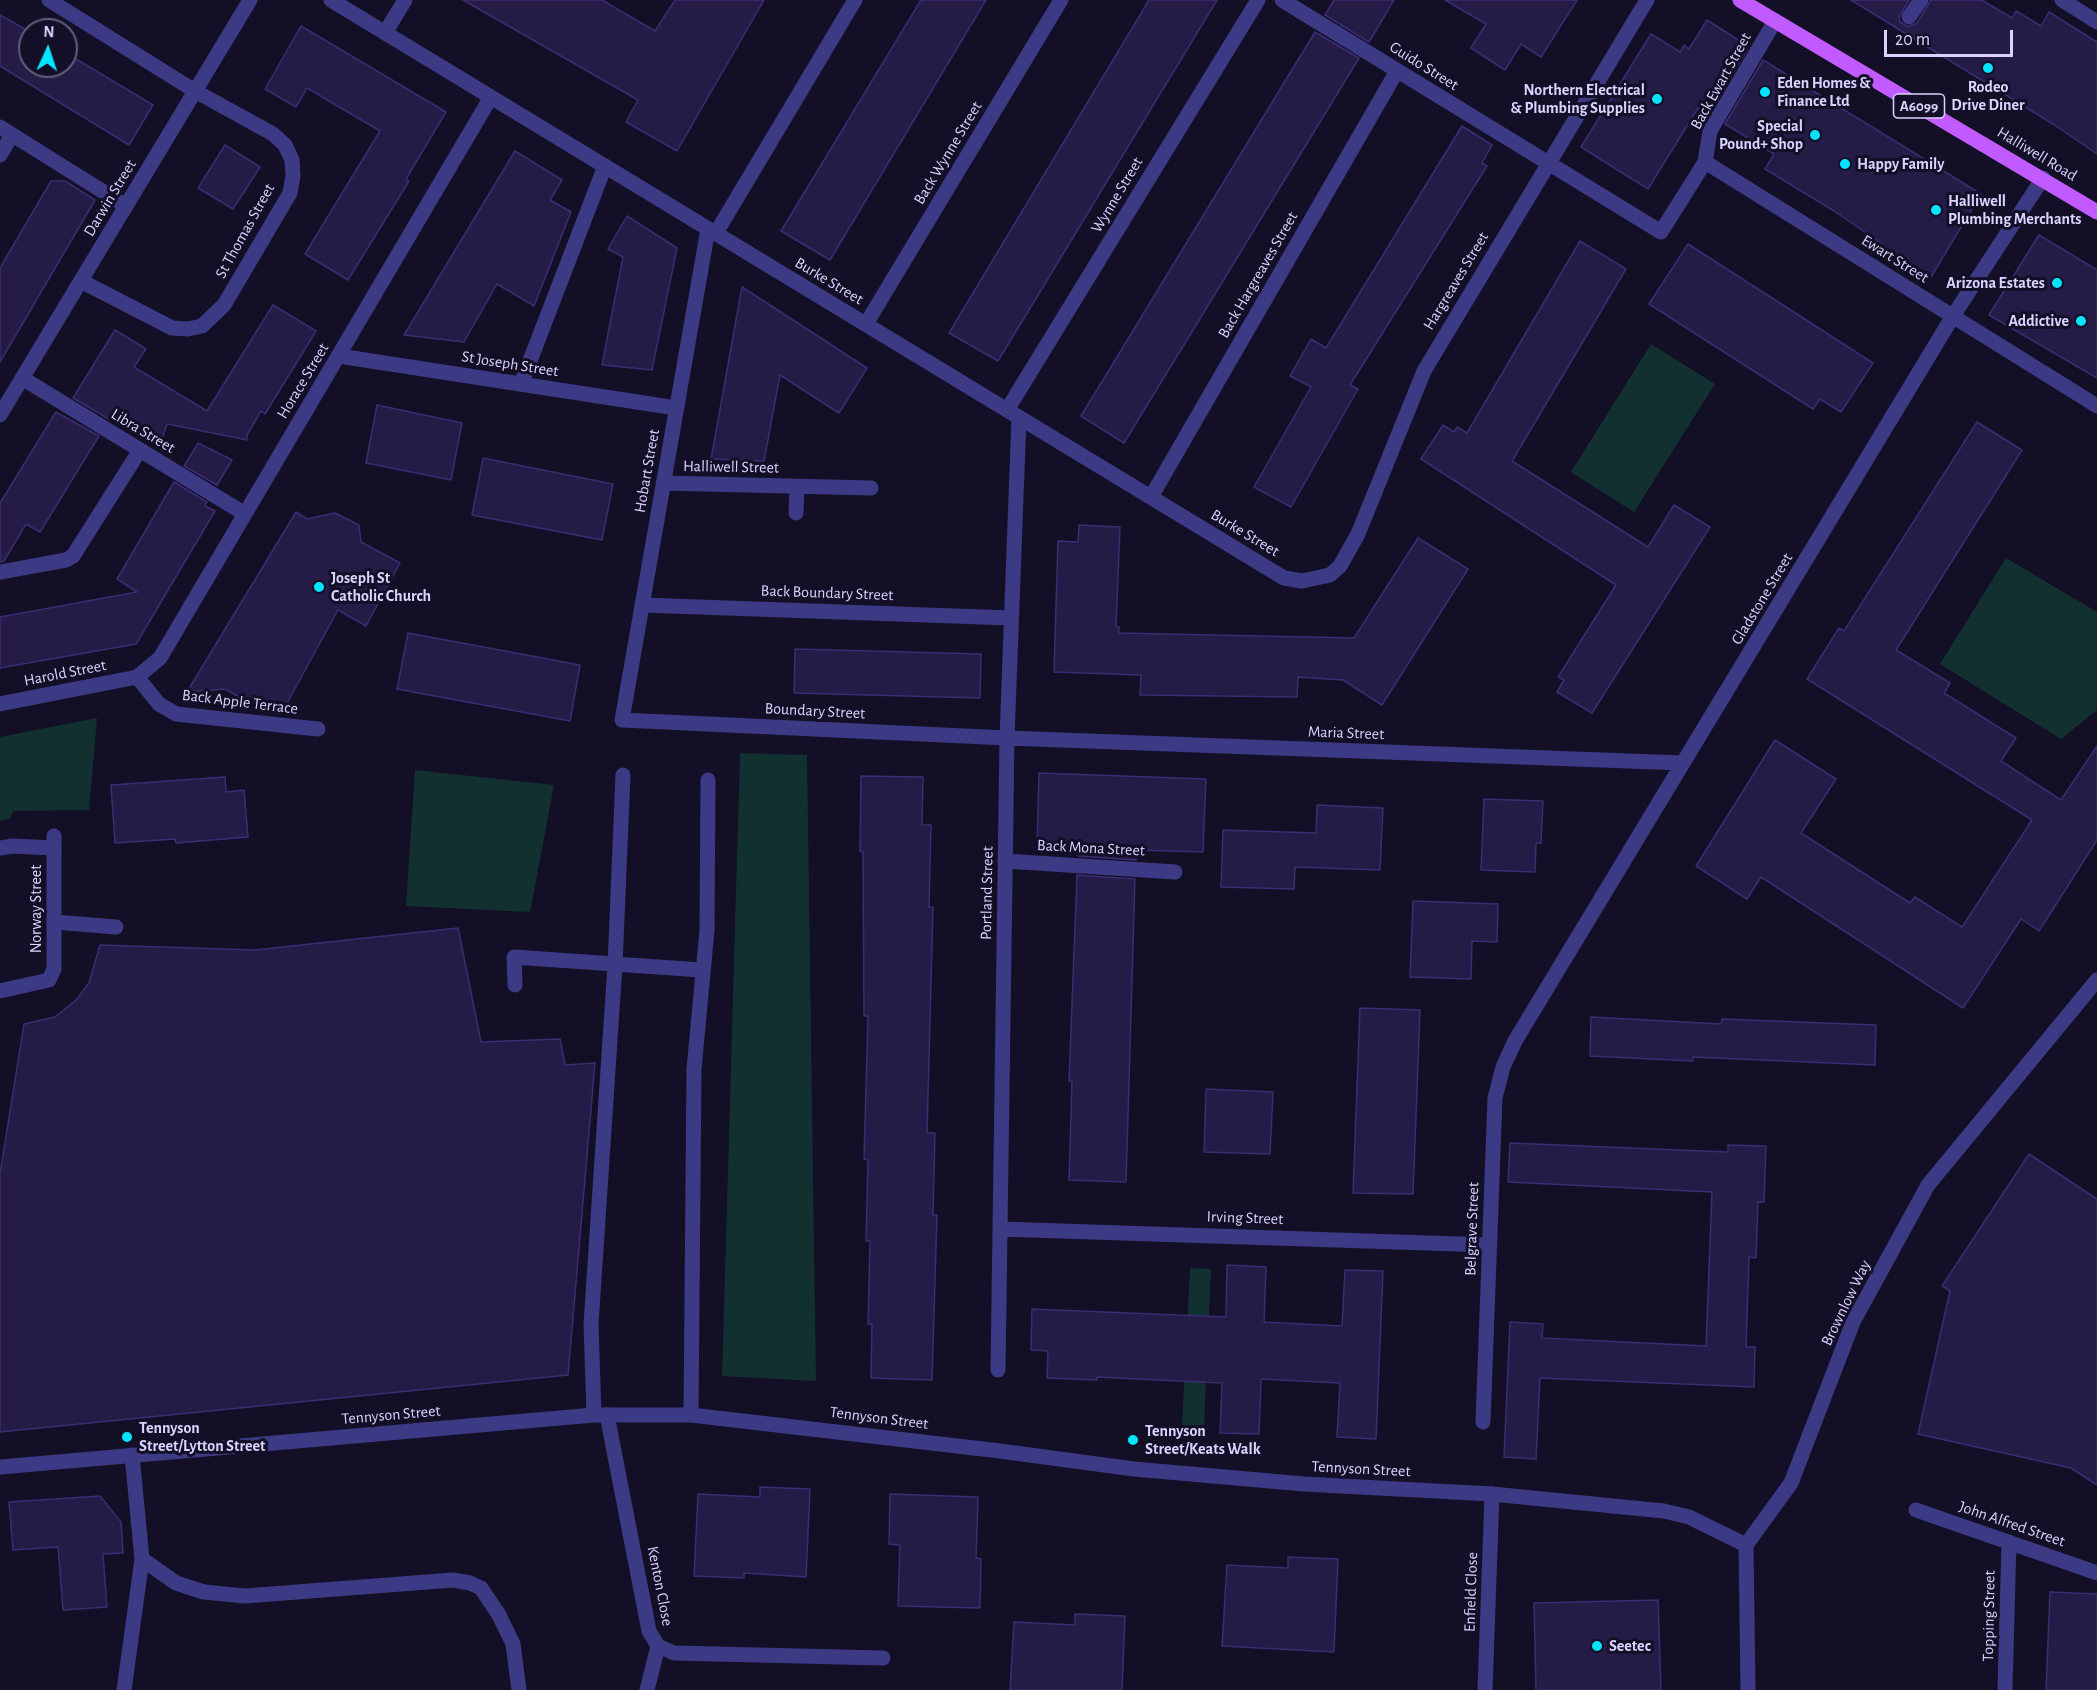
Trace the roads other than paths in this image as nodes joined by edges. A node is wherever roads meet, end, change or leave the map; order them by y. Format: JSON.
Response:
{"nodes":[{"id":1,"x":49,"y":0,"type":"edge"},
{"id":2,"x":250,"y":0,"type":"edge"},
{"id":3,"x":332,"y":0,"type":"edge"},
{"id":4,"x":405,"y":0,"type":"edge"},
{"id":5,"x":855,"y":0,"type":"edge"},
{"id":6,"x":1061,"y":0,"type":"edge"},
{"id":7,"x":1258,"y":0,"type":"edge"},
{"id":8,"x":1282,"y":0,"type":"edge"},
{"id":9,"x":1647,"y":0,"type":"edge"},
{"id":10,"x":1740,"y":0,"type":"edge"},
{"id":11,"x":1921,"y":0,"type":"edge"},
{"id":12,"x":2062,"y":0,"type":"edge"},
{"id":13,"x":1910,"y":17,"type":"dead end"},
{"id":14,"x":1775,"y":21,"type":"junction"},
{"id":15,"x":2097,"y":22,"type":"edge"},
{"id":16,"x":385,"y":33,"type":"junction"},
{"id":17,"x":1397,"y":71,"type":"junction"},
{"id":18,"x":195,"y":91,"type":"junction"},
{"id":19,"x":491,"y":97,"type":"junction"},
{"id":20,"x":6,"y":131,"type":"edge"},
{"id":21,"x":0,"y":156,"type":"edge"},
{"id":22,"x":1705,"y":162,"type":"junction"},
{"id":23,"x":1547,"y":163,"type":"junction"},
{"id":24,"x":605,"y":166,"type":"junction"},
{"id":25,"x":2043,"y":178,"type":"junction"},
{"id":26,"x":126,"y":206,"type":"junction"},
{"id":27,"x":2097,"y":212,"type":"edge"},
{"id":28,"x":712,"y":231,"type":"junction"},
{"id":29,"x":81,"y":281,"type":"junction"},
{"id":30,"x":1953,"y":316,"type":"junction"},
{"id":31,"x":866,"y":324,"type":"junction"},
{"id":32,"x":339,"y":356,"type":"junction"},
{"id":33,"x":22,"y":378,"type":"junction"},
{"id":34,"x":521,"y":384,"type":"junction"},
{"id":35,"x":2097,"y":406,"type":"edge"},
{"id":36,"x":676,"y":408,"type":"junction"},
{"id":37,"x":1013,"y":413,"type":"junction"},
{"id":38,"x":0,"y":415,"type":"edge"},
{"id":39,"x":140,"y":450,"type":"junction"},
{"id":40,"x":663,"y":483,"type":"junction"},
{"id":41,"x":797,"y":487,"type":"junction"},
{"id":42,"x":871,"y":489,"type":"dead end"},
{"id":43,"x":1151,"y":497,"type":"junction"},
{"id":44,"x":796,"y":513,"type":"dead end"},
{"id":45,"x":245,"y":514,"type":"junction"},
{"id":46,"x":0,"y":572,"type":"edge"},
{"id":47,"x":1312,"y":581,"type":"joint"},
{"id":48,"x":642,"y":605,"type":"junction"},
{"id":49,"x":1011,"y":618,"type":"junction"},
{"id":50,"x":137,"y":677,"type":"junction"},
{"id":51,"x":0,"y":704,"type":"edge"},
{"id":52,"x":622,"y":720,"type":"joint"},
{"id":53,"x":318,"y":729,"type":"dead end"},
{"id":54,"x":1007,"y":738,"type":"junction"},
{"id":55,"x":1683,"y":763,"type":"junction"},
{"id":56,"x":623,"y":775,"type":"dead end"},
{"id":57,"x":708,"y":780,"type":"dead end"},
{"id":58,"x":0,"y":848,"type":"edge"},
{"id":59,"x":1005,"y":861,"type":"junction"},
{"id":60,"x":1175,"y":872,"type":"dead end"},
{"id":61,"x":54,"y":922,"type":"junction"},
{"id":62,"x":116,"y":927,"type":"dead end"},
{"id":63,"x":615,"y":965,"type":"junction"},
{"id":64,"x":701,"y":970,"type":"junction"},
{"id":65,"x":2097,"y":980,"type":"edge"},
{"id":66,"x":515,"y":985,"type":"dead end"},
{"id":67,"x":0,"y":991,"type":"edge"},
{"id":68,"x":1515,"y":1041,"type":"joint"},
{"id":69,"x":1000,"y":1229,"type":"junction"},
{"id":70,"x":1489,"y":1245,"type":"junction"},
{"id":71,"x":998,"y":1370,"type":"dead end"},
{"id":72,"x":601,"y":1415,"type":"junction"},
{"id":73,"x":691,"y":1415,"type":"junction"},
{"id":74,"x":1482,"y":1422,"type":"dead end"},
{"id":75,"x":132,"y":1455,"type":"junction"},
{"id":76,"x":0,"y":1467,"type":"edge"},
{"id":77,"x":1492,"y":1494,"type":"junction"},
{"id":78,"x":1916,"y":1510,"type":"dead end"},
{"id":79,"x":2009,"y":1542,"type":"junction"},
{"id":80,"x":1746,"y":1545,"type":"junction"},
{"id":81,"x":142,"y":1559,"type":"junction"},
{"id":82,"x":2097,"y":1573,"type":"edge"},
{"id":83,"x":658,"y":1646,"type":"junction"},
{"id":84,"x":883,"y":1658,"type":"dead end"},
{"id":85,"x":124,"y":1690,"type":"edge"},
{"id":86,"x":519,"y":1690,"type":"edge"},
{"id":87,"x":647,"y":1690,"type":"edge"},
{"id":88,"x":1485,"y":1690,"type":"edge"},
{"id":89,"x":1748,"y":1690,"type":"edge"},
{"id":90,"x":2005,"y":1690,"type":"edge"}],
"edges":[{"from":1,"to":18,"type":"street","name":"St Thomas Street"},
{"from":2,"to":18,"type":"street","name":"Darwin Street"},
{"from":3,"to":16,"type":"street","name":"Burke Street"},
{"from":4,"to":16,"type":"street"},
{"from":5,"to":28,"type":"street","name":"Hobart Street"},
{"from":6,"to":31,"type":"street","name":"Back Wynne Street"},
{"from":7,"to":37,"type":"street","name":"Wynne Street"},
{"from":8,"to":17,"type":"street","name":"Guido Street"},
{"from":9,"to":23,"type":"street","name":"Hargreaves Street"},
{"from":10,"to":14,"type":"main road","name":"Halliwell Road","number":"A6099"},
{"from":11,"to":13,"type":"street"},
{"from":12,"to":15,"type":"street"},
{"from":14,"to":22,"type":"street","name":"Back Ewart Street"},
{"from":14,"to":25,"type":"main road","name":"Halliwell Road","number":"A6099"},
{"from":16,"to":19,"type":"street","name":"Burke Street"},
{"from":17,"to":23,"type":"street","name":"Guido Street"},
{"from":17,"to":43,"type":"street","name":"Back Hargreaves Street"},
{"from":18,"to":26,"type":"street","name":"Darwin Street"},
{"from":18,"to":29,"type":"street","name":"St Thomas Street"},
{"from":19,"to":24,"type":"street","name":"Burke Street"},
{"from":19,"to":32,"type":"street","name":"Horace Street"},
{"from":20,"to":21,"type":"street"},
{"from":20,"to":26,"type":"street"},
{"from":22,"to":23,"type":"street","name":"Back Ewart Street"},
{"from":22,"to":30,"type":"street","name":"Ewart Street"},
{"from":23,"to":47,"type":"street","name":"Hargreaves Street"},
{"from":24,"to":28,"type":"street","name":"Burke Street"},
{"from":24,"to":34,"type":"street"},
{"from":25,"to":27,"type":"main road","name":"Halliwell Road","number":"A6099"},
{"from":25,"to":30,"type":"street","name":"Gladstone Street"},
{"from":26,"to":29,"type":"street","name":"Darwin Street"},
{"from":28,"to":31,"type":"street","name":"Burke Street"},
{"from":28,"to":36,"type":"street","name":"Hobart Street"},
{"from":29,"to":33,"type":"street","name":"Darwin Street"},
{"from":30,"to":35,"type":"street","name":"Ewart Street"},
{"from":30,"to":55,"type":"street","name":"Gladstone Street"},
{"from":31,"to":37,"type":"street","name":"Burke Street"},
{"from":32,"to":34,"type":"street","name":"St Joseph Street"},
{"from":32,"to":45,"type":"street","name":"Horace Street"},
{"from":33,"to":38,"type":"street","name":"Darwin Street"},
{"from":33,"to":39,"type":"street","name":"Libra Street"},
{"from":34,"to":36,"type":"street","name":"St Joseph Street"},
{"from":36,"to":40,"type":"street","name":"Hobart Street"},
{"from":37,"to":43,"type":"street","name":"Burke Street"},
{"from":37,"to":49,"type":"street","name":"Portland Street"},
{"from":39,"to":45,"type":"street","name":"Libra Street"},
{"from":39,"to":46,"type":"street"},
{"from":40,"to":41,"type":"street","name":"Halliwell Street"},
{"from":40,"to":48,"type":"street","name":"Hobart Street"},
{"from":41,"to":42,"type":"street","name":"Halliwell Street"},
{"from":41,"to":44,"type":"street","name":"Halliwell Street"},
{"from":43,"to":47,"type":"street","name":"Burke Street"},
{"from":45,"to":50,"type":"street","name":"Horace Street"},
{"from":48,"to":49,"type":"street","name":"Back Boundary Street"},
{"from":48,"to":52,"type":"street","name":"Hobart Street"},
{"from":49,"to":54,"type":"street","name":"Portland Street"},
{"from":50,"to":51,"type":"street","name":"Harold Street"},
{"from":50,"to":53,"type":"street","name":"Back Apple Terrace"},
{"from":52,"to":54,"type":"street","name":"Boundary Street"},
{"from":54,"to":55,"type":"street","name":"Maria Street"},
{"from":54,"to":59,"type":"street","name":"Portland Street"},
{"from":55,"to":68,"type":"street","name":"Gladstone Street"},
{"from":56,"to":63,"type":"street","name":"Kenton Close"},
{"from":57,"to":64,"type":"street"},
{"from":58,"to":61,"type":"street","name":"Norway Street"},
{"from":59,"to":60,"type":"street","name":"Back Mona Street"},
{"from":59,"to":69,"type":"street","name":"Portland Street"},
{"from":61,"to":62,"type":"street"},
{"from":61,"to":67,"type":"street","name":"Norway Street"},
{"from":63,"to":64,"type":"street"},
{"from":63,"to":66,"type":"street"},
{"from":63,"to":72,"type":"street","name":"Kenton Close"},
{"from":64,"to":73,"type":"street"},
{"from":65,"to":80,"type":"street","name":"Brownlow Way"},
{"from":68,"to":70,"type":"street","name":"Belgrave Street"},
{"from":69,"to":70,"type":"street","name":"Irving Street"},
{"from":69,"to":71,"type":"street","name":"Portland Street"},
{"from":70,"to":74,"type":"street","name":"Belgrave Street"},
{"from":72,"to":73,"type":"street","name":"Tennyson Street"},
{"from":72,"to":75,"type":"street","name":"Tennyson Street"},
{"from":72,"to":83,"type":"street","name":"Kenton Close"},
{"from":73,"to":77,"type":"street","name":"Tennyson Street"},
{"from":75,"to":76,"type":"street","name":"Tennyson Street"},
{"from":75,"to":81,"type":"street"},
{"from":77,"to":80,"type":"street","name":"Tennyson Street"},
{"from":77,"to":88,"type":"street","name":"Enfield Close"},
{"from":78,"to":79,"type":"street","name":"John Alfred Street"},
{"from":79,"to":82,"type":"street","name":"John Alfred Street"},
{"from":79,"to":90,"type":"street","name":"Topping Street"},
{"from":80,"to":89,"type":"street"},
{"from":81,"to":85,"type":"street"},
{"from":81,"to":86,"type":"street"},
{"from":83,"to":84,"type":"street","name":"Kenton Close"},
{"from":83,"to":87,"type":"street"}]}
